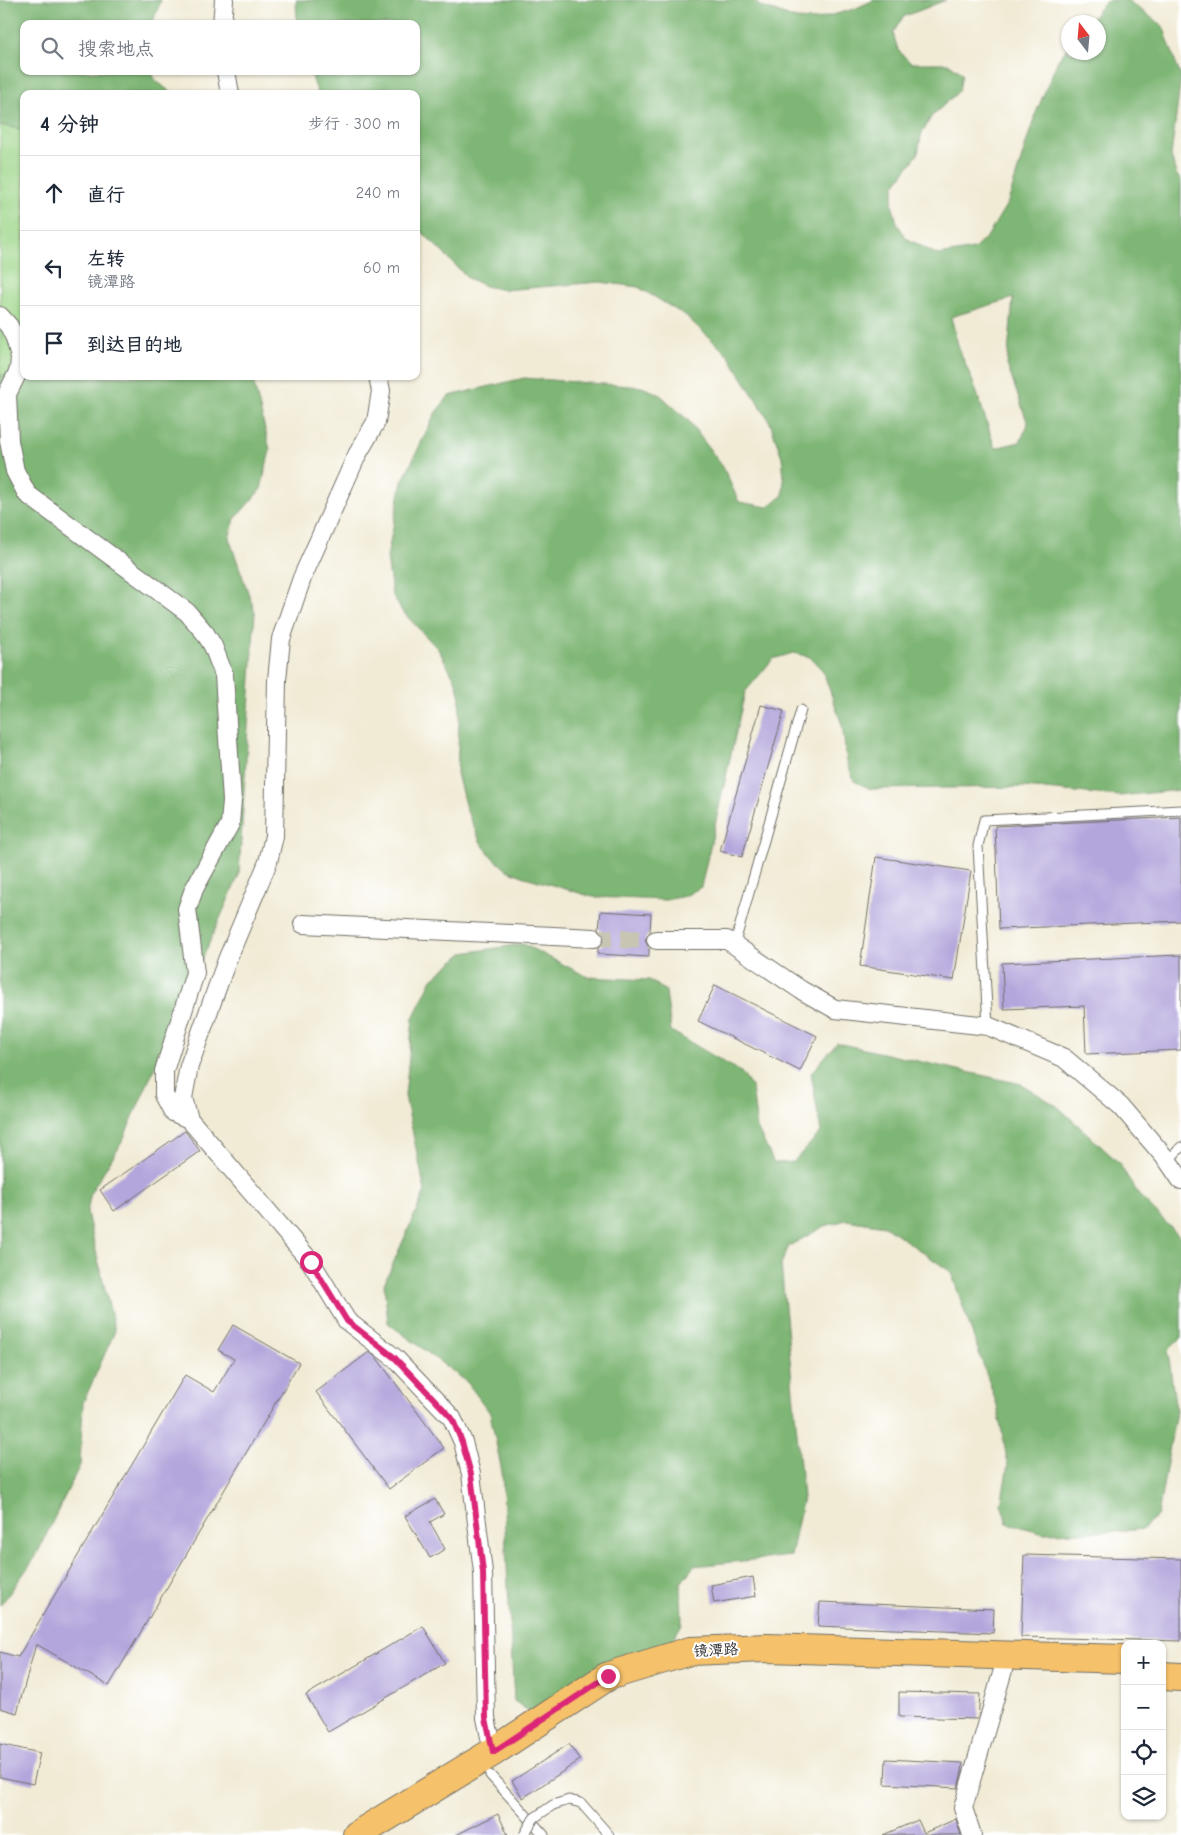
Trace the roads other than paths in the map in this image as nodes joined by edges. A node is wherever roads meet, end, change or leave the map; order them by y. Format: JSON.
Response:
{"nodes":[{"id":1,"x":224,"y":0,"type":"edge"},
{"id":2,"x":222,"y":20,"type":"edge"},
{"id":3,"x":227,"y":75,"type":"edge"},
{"id":4,"x":229,"y":90,"type":"edge"},
{"id":5,"x":0,"y":316,"type":"edge"},
{"id":6,"x":379,"y":380,"type":"edge"},
{"id":7,"x":801,"y":710,"type":"dead end"},
{"id":8,"x":1181,"y":810,"type":"edge"},
{"id":9,"x":303,"y":924,"type":"dead end"},
{"id":10,"x":594,"y":938,"type":"tunnel mouth"},
{"id":11,"x":656,"y":940,"type":"tunnel mouth"},
{"id":12,"x":734,"y":946,"type":"junction"},
{"id":13,"x":988,"y":1026,"type":"junction"},
{"id":14,"x":189,"y":1119,"type":"junction"},
{"id":15,"x":1181,"y":1147,"type":"edge"},
{"id":16,"x":1168,"y":1161,"type":"junction"},
{"id":17,"x":1181,"y":1180,"type":"edge"},
{"id":18,"x":1121,"y":1659,"type":"edge"},
{"id":19,"x":1166,"y":1661,"type":"edge"},
{"id":20,"x":1181,"y":1661,"type":"edge"},
{"id":21,"x":1004,"y":1670,"type":"junction"},
{"id":22,"x":1121,"y":1674,"type":"edge"},
{"id":23,"x":1166,"y":1676,"type":"edge"},
{"id":24,"x":1181,"y":1677,"type":"edge"},
{"id":25,"x":492,"y":1764,"type":"junction"},
{"id":26,"x":357,"y":1835,"type":"edge"},
{"id":27,"x":393,"y":1835,"type":"edge"},
{"id":28,"x":524,"y":1835,"type":"edge"},
{"id":29,"x":544,"y":1835,"type":"edge"},
{"id":30,"x":609,"y":1835,"type":"edge"},
{"id":31,"x":972,"y":1835,"type":"edge"}],
"edges":[{"from":1,"to":2,"type":"street"},
{"from":3,"to":4,"type":"street"},
{"from":5,"to":14,"type":"street"},
{"from":6,"to":14,"type":"street"},
{"from":7,"to":12,"type":"lane"},
{"from":8,"to":13,"type":"lane"},
{"from":9,"to":10,"type":"street"},
{"from":11,"to":12,"type":"street"},
{"from":12,"to":13,"type":"street"},
{"from":13,"to":16,"type":"street"},
{"from":14,"to":25,"type":"street"},
{"from":15,"to":16,"type":"lane"},
{"from":16,"to":17,"type":"street"},
{"from":18,"to":25,"type":"main road","name":"镜潭路"},
{"from":19,"to":20,"type":"main road"},
{"from":21,"to":22,"type":"main road","name":"镜潭路"},
{"from":21,"to":25,"type":"main road","name":"镜潭路"},
{"from":21,"to":31,"type":"street"},
{"from":23,"to":24,"type":"main road"},
{"from":25,"to":26,"type":"main road","name":"镜潭路"},
{"from":25,"to":27,"type":"main road","name":"镜潭路"},
{"from":25,"to":29,"type":"lane"},
{"from":28,"to":30,"type":"lane","bridge":true}]}
